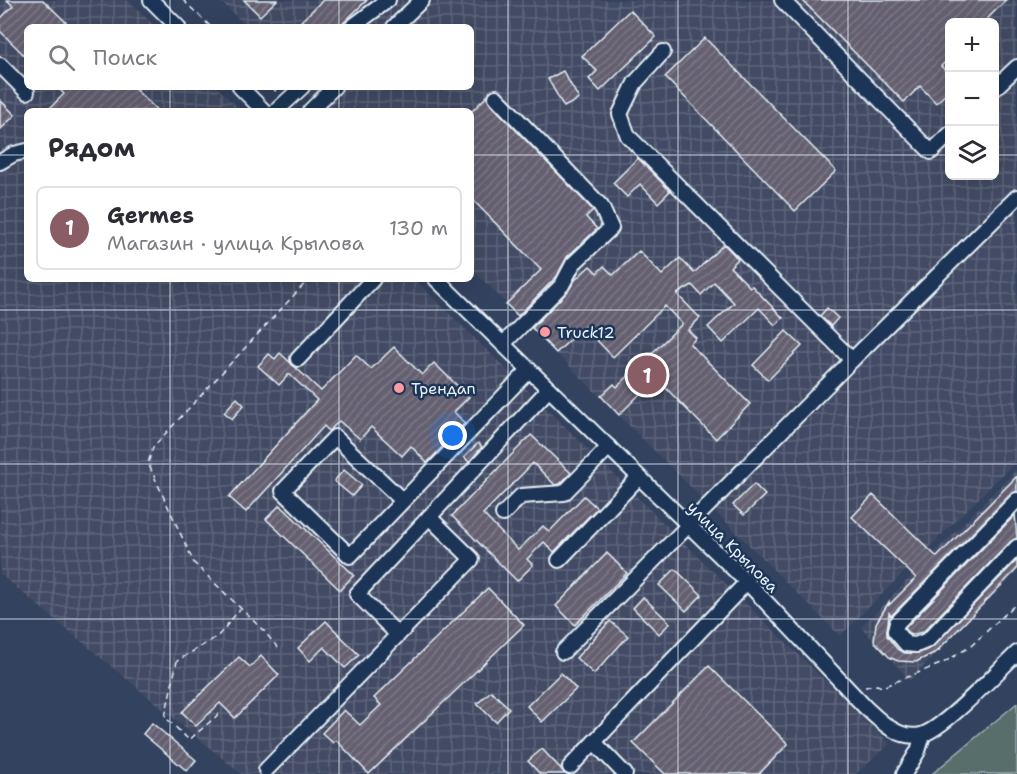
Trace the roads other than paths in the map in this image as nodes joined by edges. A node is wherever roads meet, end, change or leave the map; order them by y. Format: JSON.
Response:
{"nodes":[{"id":1,"x":151,"y":0,"type":"edge"},
{"id":2,"x":388,"y":0,"type":"edge"},
{"id":3,"x":422,"y":0,"type":"edge"},
{"id":4,"x":782,"y":0,"type":"edge"},
{"id":5,"x":175,"y":24,"type":"edge"},
{"id":6,"x":356,"y":24,"type":"edge"},
{"id":7,"x":397,"y":24,"type":"edge"},
{"id":8,"x":663,"y":52,"type":"dead end"},
{"id":9,"x":0,"y":65,"type":"edge"},
{"id":10,"x":1017,"y":67,"type":"edge"},
{"id":11,"x":999,"y":84,"type":"edge"},
{"id":12,"x":24,"y":89,"type":"edge"},
{"id":13,"x":243,"y":90,"type":"edge"},
{"id":14,"x":299,"y":90,"type":"edge"},
{"id":15,"x":331,"y":90,"type":"edge"},
{"id":16,"x":496,"y":97,"type":"dead end"},
{"id":17,"x":261,"y":108,"type":"edge"},
{"id":18,"x":279,"y":108,"type":"edge"},
{"id":19,"x":313,"y":108,"type":"edge"},
{"id":20,"x":945,"y":139,"type":"edge"},
{"id":21,"x":24,"y":152,"type":"edge"},
{"id":22,"x":0,"y":162,"type":"edge"},
{"id":23,"x":1017,"y":197,"type":"edge"},
{"id":24,"x":370,"y":282,"type":"edge"},
{"id":25,"x":439,"y":282,"type":"edge"},
{"id":26,"x":503,"y":344,"type":"junction"},
{"id":27,"x":298,"y":360,"type":"dead end"},
{"id":28,"x":852,"y":360,"type":"junction"},
{"id":29,"x":529,"y":370,"type":"junction"},
{"id":30,"x":549,"y":389,"type":"junction"},
{"id":31,"x":609,"y":447,"type":"junction"},
{"id":32,"x":639,"y":477,"type":"junction"},
{"id":33,"x":403,"y":501,"type":"junction"},
{"id":34,"x":1016,"y":503,"type":"edge"},
{"id":35,"x":503,"y":514,"type":"dead end"},
{"id":36,"x":429,"y":517,"type":"junction"},
{"id":37,"x":688,"y":524,"type":"junction"},
{"id":38,"x":1017,"y":547,"type":"edge"},
{"id":39,"x":559,"y":560,"type":"dead end"},
{"id":40,"x":747,"y":582,"type":"junction"},
{"id":41,"x":398,"y":634,"type":"junction"},
{"id":42,"x":563,"y":652,"type":"dead end"},
{"id":43,"x":1017,"y":652,"type":"edge"},
{"id":44,"x":922,"y":735,"type":"junction"},
{"id":45,"x":594,"y":742,"type":"junction"},
{"id":46,"x":570,"y":767,"type":"dead end"},
{"id":47,"x":266,"y":770,"type":"dead end"},
{"id":48,"x":626,"y":774,"type":"edge"},
{"id":49,"x":904,"y":774,"type":"edge"}],
"edges":[{"from":1,"to":5,"type":"street"},
{"from":2,"to":6,"type":"street"},
{"from":3,"to":7,"type":"street"},
{"from":4,"to":20,"type":"street"},
{"from":8,"to":28,"type":"street"},
{"from":9,"to":12,"type":"street"},
{"from":10,"to":11,"type":"street"},
{"from":13,"to":17,"type":"street"},
{"from":14,"to":18,"type":"street"},
{"from":15,"to":19,"type":"street"},
{"from":16,"to":26,"type":"street"},
{"from":21,"to":22,"type":"street"},
{"from":23,"to":28,"type":"street"},
{"from":24,"to":27,"type":"street"},
{"from":25,"to":26,"type":"street","name":"улица Крылова"},
{"from":26,"to":29,"type":"street","name":"улица Крылова"},
{"from":28,"to":37,"type":"street"},
{"from":29,"to":30,"type":"street","name":"улица Крылова"},
{"from":29,"to":33,"type":"street"},
{"from":30,"to":31,"type":"street","name":"улица Крылова"},
{"from":30,"to":36,"type":"street"},
{"from":31,"to":32,"type":"street","name":"улица Крылова"},
{"from":31,"to":35,"type":"street"},
{"from":32,"to":37,"type":"street","name":"улица Крылова"},
{"from":32,"to":39,"type":"street"},
{"from":33,"to":33,"type":"street"},
{"from":34,"to":38,"type":"street"},
{"from":36,"to":41,"type":"street"},
{"from":36,"to":41,"type":"street"},
{"from":37,"to":40,"type":"street","name":"улица Крылова"},
{"from":37,"to":42,"type":"street"},
{"from":40,"to":44,"type":"street","name":"улица Крылова"},
{"from":40,"to":45,"type":"street"},
{"from":41,"to":47,"type":"street"},
{"from":43,"to":44,"type":"street"},
{"from":44,"to":49,"type":"street"},
{"from":45,"to":46,"type":"street"},
{"from":45,"to":48,"type":"street"}]}
